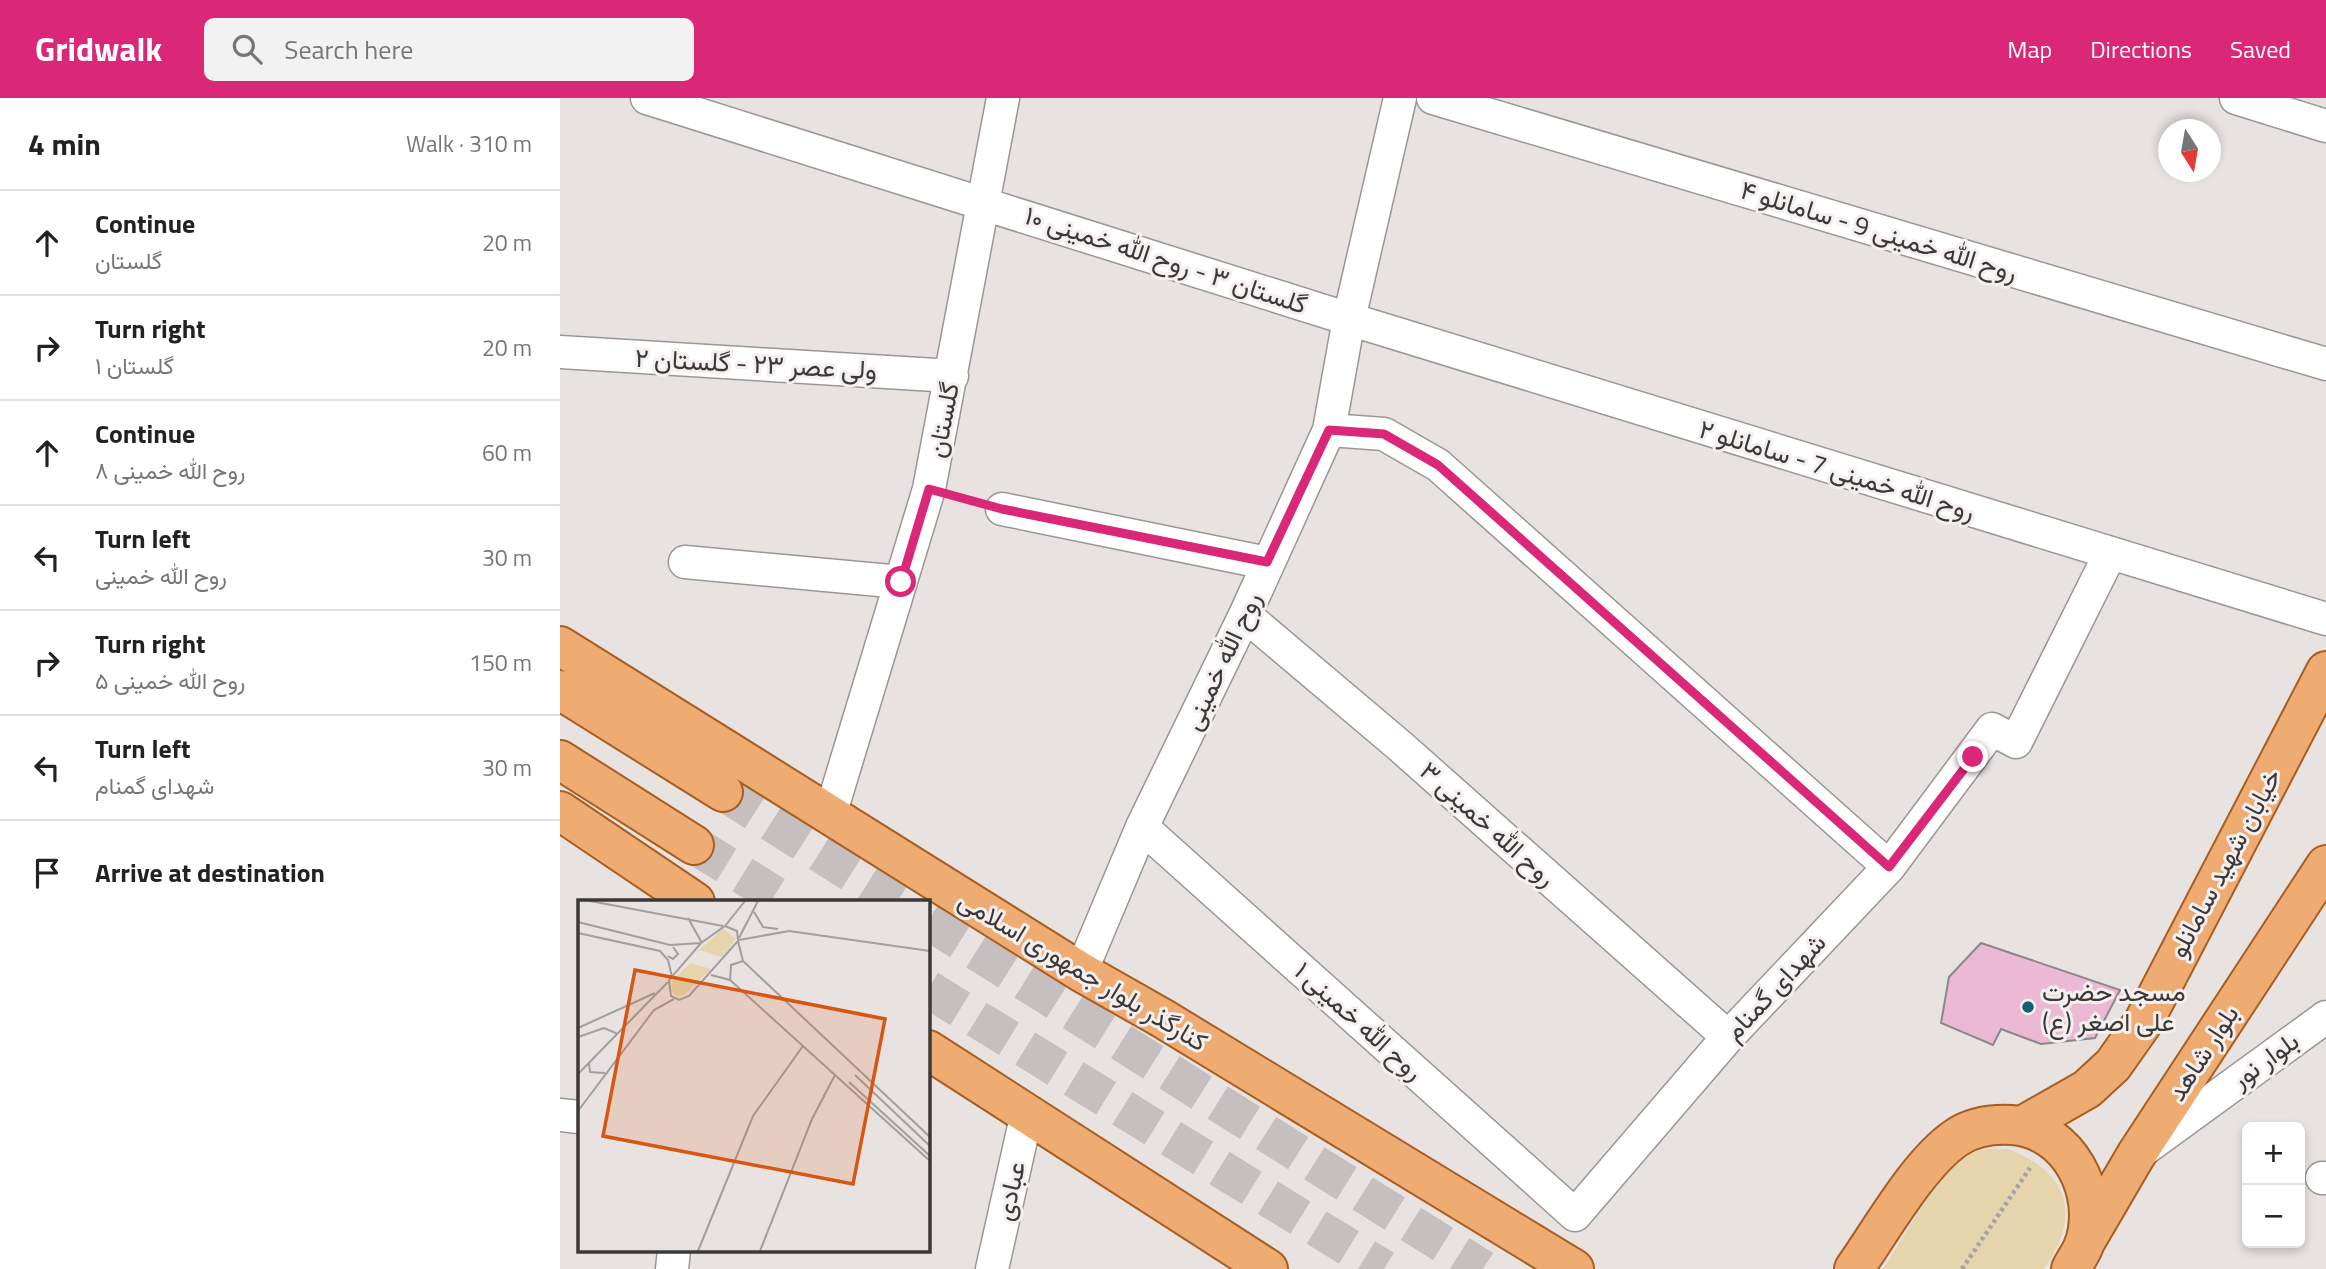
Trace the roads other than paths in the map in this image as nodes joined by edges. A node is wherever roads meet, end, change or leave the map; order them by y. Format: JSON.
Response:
{"nodes":[{"id":1,"x":647,"y":98,"type":"edge"},
{"id":2,"x":1003,"y":98,"type":"edge"},
{"id":3,"x":1400,"y":98,"type":"edge"},
{"id":4,"x":1433,"y":98,"type":"edge"},
{"id":5,"x":2235,"y":98,"type":"edge"},
{"id":6,"x":2326,"y":126,"type":"edge"},
{"id":7,"x":983,"y":201,"type":"junction"},
{"id":8,"x":1349,"y":319,"type":"junction"},
{"id":9,"x":560,"y":352,"type":"edge"},
{"id":10,"x":2326,"y":364,"type":"edge"},
{"id":11,"x":952,"y":376,"type":"junction"},
{"id":12,"x":1329,"y":430,"type":"junction"},
{"id":13,"x":1002,"y":509,"type":"dead end"},
{"id":14,"x":2110,"y":554,"type":"junction"},
{"id":15,"x":685,"y":562,"type":"dead end"},
{"id":16,"x":1267,"y":562,"type":"junction"},
{"id":17,"x":901,"y":582,"type":"junction"},
{"id":18,"x":1245,"y":615,"type":"junction"},
{"id":19,"x":2326,"y":619,"type":"edge"},
{"id":20,"x":560,"y":646,"type":"edge"},
{"id":21,"x":2326,"y":671,"type":"edge"},
{"id":22,"x":560,"y":690,"type":"edge"},
{"id":23,"x":560,"y":760,"type":"edge"},
{"id":24,"x":723,"y":792,"type":"tunnel mouth"},
{"id":25,"x":560,"y":811,"type":"edge"},
{"id":26,"x":830,"y":815,"type":"junction"},
{"id":27,"x":1142,"y":827,"type":"junction"},
{"id":28,"x":694,"y":845,"type":"tunnel mouth"},
{"id":29,"x":2326,"y":865,"type":"edge"},
{"id":30,"x":1889,"y":867,"type":"junction"},
{"id":31,"x":694,"y":900,"type":"edge"},
{"id":32,"x":1081,"y":972,"type":"junction"},
{"id":33,"x":2326,"y":1017,"type":"edge"},
{"id":34,"x":1728,"y":1037,"type":"junction"},
{"id":35,"x":929,"y":1052,"type":"edge"},
{"id":36,"x":1027,"y":1113,"type":"junction"},
{"id":37,"x":560,"y":1115,"type":"edge"},
{"id":38,"x":578,"y":1117,"type":"edge"},
{"id":39,"x":2036,"y":1132,"type":"junction"},
{"id":40,"x":2136,"y":1155,"type":"junction"},
{"id":41,"x":1575,"y":1215,"type":"joint"},
{"id":42,"x":2078,"y":1256,"type":"edge"},
{"id":43,"x":992,"y":1269,"type":"edge"},
{"id":44,"x":1268,"y":1269,"type":"edge"},
{"id":45,"x":1574,"y":1269,"type":"edge"},
{"id":46,"x":1854,"y":1269,"type":"edge"}],
"edges":[{"from":1,"to":7,"type":"street","name":"گلستان ۳ - روح الله خمینی ۱۰"},
{"from":2,"to":7,"type":"street","name":"گلستان"},
{"from":3,"to":8,"type":"street","name":"روح الله خمینی"},
{"from":4,"to":10,"type":"street","name":"روح الله خمینی 9 - سامانلو ۴"},
{"from":5,"to":6,"type":"street"},
{"from":7,"to":8,"type":"street","name":"گلستان ۳ - روح الله خمینی ۱۰"},
{"from":7,"to":11,"type":"street","name":"گلستان"},
{"from":8,"to":12,"type":"street","name":"روح الله خمینی"},
{"from":8,"to":14,"type":"street","name":"روح الله خمینی 7 - سامانلو ۲"},
{"from":9,"to":11,"type":"street","name":"ولی عصر ۲۳ - گلستان ۲"},
{"from":11,"to":17,"type":"street","name":"گلستان"},
{"from":12,"to":16,"type":"street","name":"روح الله خمینی"},
{"from":12,"to":30,"type":"street"},
{"from":13,"to":16,"type":"street"},
{"from":14,"to":19,"type":"street","name":"روح الله خمینی 7 - سامانلو ۲"},
{"from":14,"to":30,"type":"street","name":"شهدای گمنام"},
{"from":15,"to":17,"type":"street"},
{"from":16,"to":18,"type":"street","name":"روح الله خمینی"},
{"from":17,"to":26,"type":"street","name":"گلستان"},
{"from":18,"to":27,"type":"street","name":"روح الله خمینی"},
{"from":18,"to":34,"type":"street","name":"روح الله خمینی ۳"},
{"from":20,"to":26,"type":"main road","name":"کنارگذر بلوار جمهوری اسلامی"},
{"from":21,"to":39,"type":"main road","name":"خیابان شهید سامانلو"},
{"from":22,"to":24,"type":"main road"},
{"from":23,"to":28,"type":"main road"},
{"from":25,"to":31,"type":"main road"},
{"from":26,"to":32,"type":"main road","name":"کنارگذر بلوار جمهوری اسلامی"},
{"from":27,"to":32,"type":"street","name":"روح الله خمینی"},
{"from":27,"to":41,"type":"street","name":"روح الله خمینی ۱"},
{"from":29,"to":40,"type":"main road","name":"بلوار شاهد"},
{"from":30,"to":34,"type":"street","name":"شهدای گمنام"},
{"from":32,"to":45,"type":"main road","name":"کنارگذر بلوار جمهوری اسلامی"},
{"from":33,"to":40,"type":"street","name":"بلوار نور"},
{"from":34,"to":41,"type":"street","name":"شهدای گمنام"},
{"from":35,"to":36,"type":"main road"},
{"from":36,"to":43,"type":"street","name":"عبادی"},
{"from":36,"to":44,"type":"main road"},
{"from":37,"to":38,"type":"street"},
{"from":39,"to":42,"type":"main road"},
{"from":39,"to":46,"type":"main road"},
{"from":40,"to":42,"type":"main road","name":"بلوار شاهد"}]}
